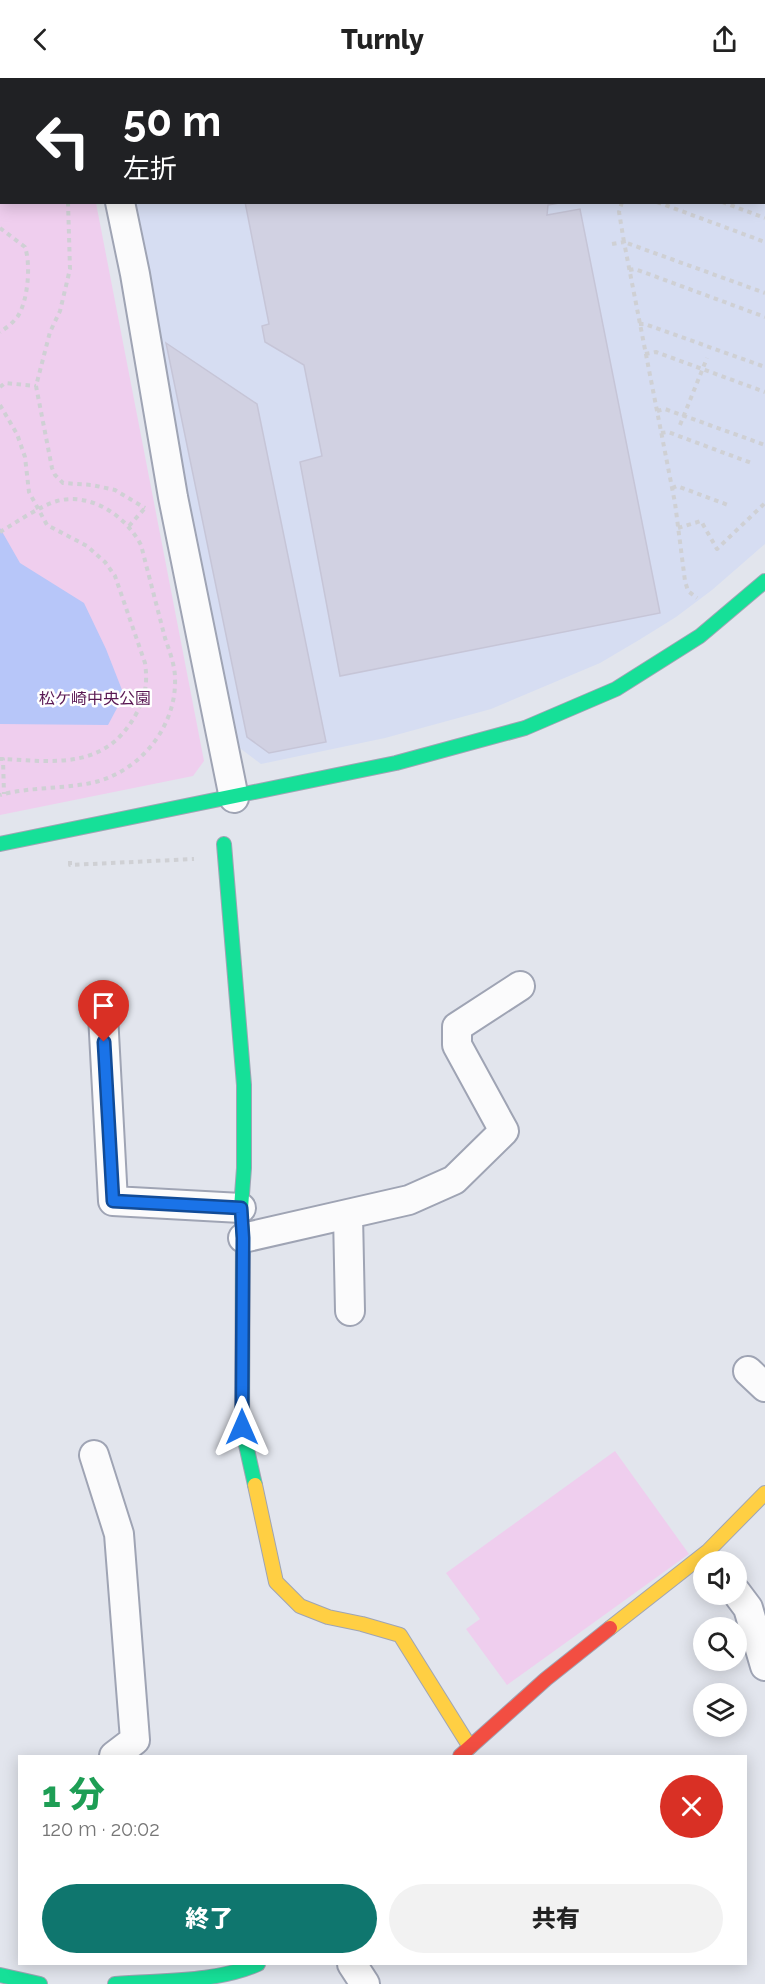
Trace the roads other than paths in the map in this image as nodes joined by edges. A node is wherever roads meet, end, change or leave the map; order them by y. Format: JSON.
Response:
{"nodes":[{"id":1,"x":120,"y":204,"type":"edge"},
{"id":2,"x":765,"y":581,"type":"edge"},
{"id":3,"x":234,"y":798,"type":"junction"},
{"id":4,"x":0,"y":844,"type":"edge"},
{"id":5,"x":224,"y":844,"type":"dead end"},
{"id":6,"x":520,"y":986,"type":"dead end"},
{"id":7,"x":102,"y":996,"type":"dead end"},
{"id":8,"x":241,"y":1208,"type":"junction"},
{"id":9,"x":348,"y":1215,"type":"junction"},
{"id":10,"x":243,"y":1238,"type":"junction"},
{"id":11,"x":350,"y":1311,"type":"dead end"},
{"id":12,"x":94,"y":1455,"type":"dead end"},
{"id":13,"x":765,"y":1493,"type":"edge"},
{"id":14,"x":716,"y":1551,"type":"edge"},
{"id":15,"x":693,"y":1570,"type":"edge"},
{"id":16,"x":746,"y":1605,"type":"edge"},
{"id":17,"x":765,"y":1666,"type":"edge"},
{"id":18,"x":465,"y":1752,"type":"edge"},
{"id":19,"x":115,"y":1755,"type":"edge"},
{"id":20,"x":109,"y":1965,"type":"edge"},
{"id":21,"x":256,"y":1965,"type":"edge"},
{"id":22,"x":353,"y":1965,"type":"edge"},
{"id":23,"x":0,"y":1975,"type":"edge"},
{"id":24,"x":40,"y":1984,"type":"edge"},
{"id":25,"x":114,"y":1984,"type":"edge"},
{"id":26,"x":365,"y":1984,"type":"edge"}],
"edges":[{"from":1,"to":3,"type":"street"},
{"from":2,"to":3,"type":"street"},
{"from":3,"to":4,"type":"street"},
{"from":5,"to":8,"type":"street"},
{"from":6,"to":9,"type":"street"},
{"from":7,"to":8,"type":"street"},
{"from":8,"to":10,"type":"street"},
{"from":9,"to":10,"type":"street"},
{"from":9,"to":11,"type":"street"},
{"from":10,"to":18,"type":"street"},
{"from":12,"to":19,"type":"street"},
{"from":13,"to":14,"type":"street"},
{"from":15,"to":18,"type":"street"},
{"from":16,"to":17,"type":"street"},
{"from":20,"to":25,"type":"street"},
{"from":21,"to":25,"type":"street"},
{"from":22,"to":26,"type":"street"},
{"from":23,"to":24,"type":"street"}]}
